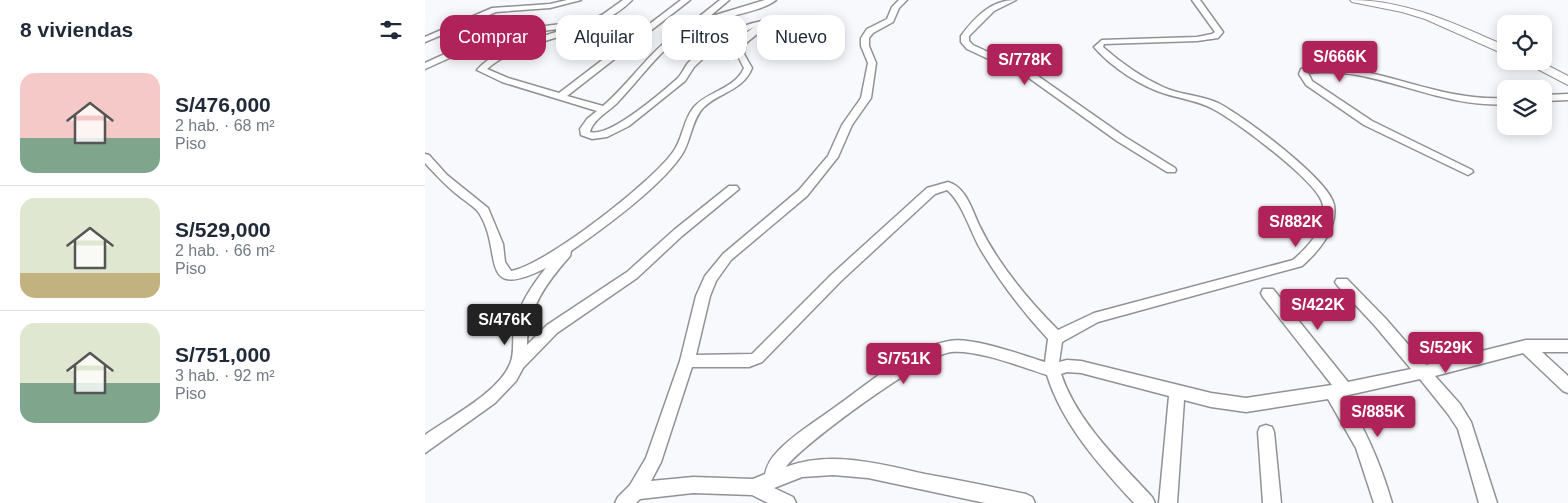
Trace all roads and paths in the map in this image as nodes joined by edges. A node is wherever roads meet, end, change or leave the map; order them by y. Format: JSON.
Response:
{"nodes":[{"id":1,"x":577,"y":0,"type":"edge"},
{"id":2,"x":628,"y":0,"type":"edge"},
{"id":3,"x":686,"y":0,"type":"edge"},
{"id":4,"x":725,"y":0,"type":"edge"},
{"id":5,"x":772,"y":0,"type":"edge"},
{"id":6,"x":903,"y":0,"type":"edge"},
{"id":7,"x":1012,"y":0,"type":"edge"},
{"id":8,"x":1196,"y":0,"type":"edge"},
{"id":9,"x":1356,"y":0,"type":"edge"},
{"id":10,"x":605,"y":15,"type":"edge"},
{"id":11,"x":707,"y":15,"type":"edge"},
{"id":12,"x":727,"y":15,"type":"edge"},
{"id":13,"x":556,"y":26,"type":"edge"},
{"id":14,"x":556,"y":36,"type":"edge"},
{"id":15,"x":425,"y":40,"type":"edge"},
{"id":16,"x":1497,"y":47,"type":"edge"},
{"id":17,"x":662,"y":49,"type":"edge"},
{"id":18,"x":425,"y":66,"type":"edge"},
{"id":19,"x":1546,"y":70,"type":"edge"},
{"id":20,"x":1568,"y":81,"type":"edge"},
{"id":21,"x":561,"y":96,"type":"junction"},
{"id":22,"x":1568,"y":97,"type":"edge"},
{"id":23,"x":1552,"y":98,"type":"edge"},
{"id":24,"x":1497,"y":101,"type":"edge"},
{"id":25,"x":605,"y":110,"type":"junction"},
{"id":26,"x":425,"y":157,"type":"edge"},
{"id":27,"x":1171,"y":170,"type":"dead end"},
{"id":28,"x":1468,"y":172,"type":"dead end"},
{"id":29,"x":733,"y":189,"type":"dead end"},
{"id":30,"x":574,"y":244,"type":"junction"},
{"id":31,"x":1342,"y":282,"type":"dead end"},
{"id":32,"x":1268,"y":293,"type":"dead end"},
{"id":33,"x":1056,"y":338,"type":"junction"},
{"id":34,"x":1526,"y":346,"type":"junction"},
{"id":35,"x":1568,"y":346,"type":"edge"},
{"id":36,"x":687,"y":361,"type":"junction"},
{"id":37,"x":517,"y":365,"type":"junction"},
{"id":38,"x":1053,"y":371,"type":"junction"},
{"id":39,"x":1425,"y":372,"type":"junction"},
{"id":40,"x":1568,"y":386,"type":"edge"},
{"id":41,"x":1177,"y":390,"type":"junction"},
{"id":42,"x":1338,"y":390,"type":"junction"},
{"id":43,"x":1267,"y":432,"type":"dead end"},
{"id":44,"x":425,"y":445,"type":"edge"},
{"id":45,"x":773,"y":478,"type":"junction"},
{"id":46,"x":753,"y":487,"type":"junction"},
{"id":47,"x":630,"y":497,"type":"edge"},
{"id":48,"x":1021,"y":502,"type":"edge"},
{"id":49,"x":787,"y":503,"type":"edge"},
{"id":50,"x":1146,"y":503,"type":"edge"},
{"id":51,"x":1168,"y":503,"type":"edge"},
{"id":52,"x":1273,"y":503,"type":"edge"},
{"id":53,"x":1383,"y":503,"type":"edge"},
{"id":54,"x":1488,"y":503,"type":"edge"}],
"edges":[{"from":1,"to":15,"type":"street"},
{"from":2,"to":10,"type":"street"},
{"from":3,"to":21,"type":"street"},
{"from":4,"to":11,"type":"street"},
{"from":5,"to":12,"type":"street"},
{"from":6,"to":36,"type":"street"},
{"from":7,"to":27,"type":"street"},
{"from":8,"to":33,"type":"street"},
{"from":9,"to":16,"type":"street"},
{"from":13,"to":18,"type":"street"},
{"from":14,"to":21,"type":"street"},
{"from":17,"to":25,"type":"street"},
{"from":19,"to":20,"type":"street"},
{"from":21,"to":25,"type":"street"},
{"from":22,"to":23,"type":"street"},
{"from":24,"to":28,"type":"street"},
{"from":25,"to":30,"type":"street"},
{"from":26,"to":30,"type":"street"},
{"from":29,"to":37,"type":"street"},
{"from":30,"to":37,"type":"street"},
{"from":31,"to":39,"type":"street"},
{"from":32,"to":42,"type":"street"},
{"from":33,"to":36,"type":"street"},
{"from":33,"to":38,"type":"street"},
{"from":34,"to":35,"type":"street"},
{"from":34,"to":39,"type":"street"},
{"from":34,"to":40,"type":"street"},
{"from":36,"to":47,"type":"street"},
{"from":37,"to":44,"type":"street"},
{"from":38,"to":41,"type":"street"},
{"from":38,"to":45,"type":"street"},
{"from":38,"to":50,"type":"street"},
{"from":39,"to":42,"type":"street"},
{"from":39,"to":54,"type":"street"},
{"from":41,"to":42,"type":"street"},
{"from":41,"to":51,"type":"street"},
{"from":42,"to":53,"type":"street"},
{"from":43,"to":52,"type":"street"},
{"from":45,"to":46,"type":"street"},
{"from":45,"to":48,"type":"street"},
{"from":46,"to":47,"type":"street"},
{"from":46,"to":49,"type":"street"}]}
